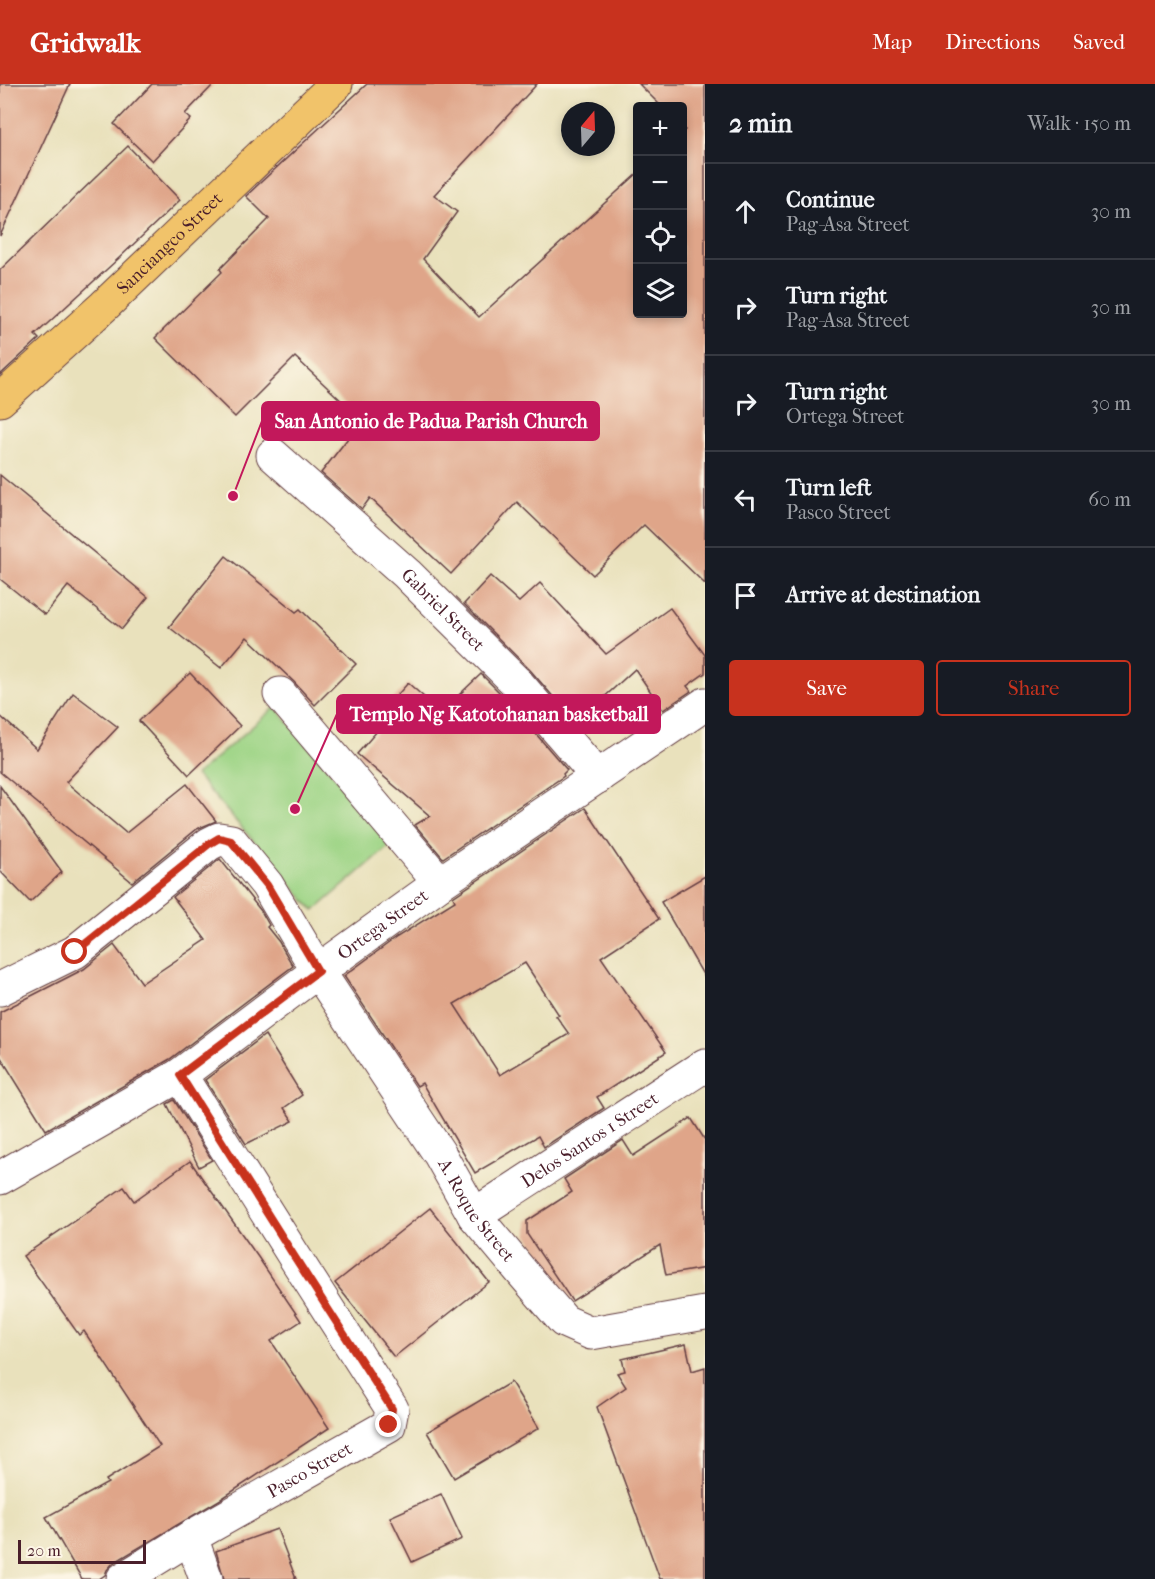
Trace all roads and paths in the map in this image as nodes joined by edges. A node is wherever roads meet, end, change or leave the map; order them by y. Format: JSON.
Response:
{"nodes":[{"id":1,"x":336,"y":84,"type":"edge"},
{"id":2,"x":0,"y":400,"type":"edge"},
{"id":3,"x":273,"y":454,"type":"dead end"},
{"id":4,"x":280,"y":694,"type":"dead end"},
{"id":5,"x":705,"y":704,"type":"edge"},
{"id":6,"x":598,"y":777,"type":"junction"},
{"id":7,"x":440,"y":884,"type":"junction"},
{"id":8,"x":318,"y":971,"type":"junction"},
{"id":9,"x":0,"y":989,"type":"edge"},
{"id":10,"x":705,"y":1065,"type":"edge"},
{"id":11,"x":180,"y":1075,"type":"junction"},
{"id":12,"x":0,"y":1178,"type":"edge"},
{"id":13,"x":474,"y":1215,"type":"junction"},
{"id":14,"x":705,"y":1314,"type":"edge"},
{"id":15,"x":191,"y":1537,"type":"junction"},
{"id":16,"x":123,"y":1579,"type":"edge"},
{"id":17,"x":206,"y":1579,"type":"edge"}],
"edges":[{"from":1,"to":2,"type":"main road","name":"Sanciangco Street"},
{"from":3,"to":6,"type":"street","name":"Gabriel Street"},
{"from":4,"to":7,"type":"street"},
{"from":5,"to":6,"type":"street","name":"Ortega Street"},
{"from":6,"to":7,"type":"street","name":"Ortega Street"},
{"from":7,"to":8,"type":"street","name":"Ortega Street"},
{"from":8,"to":9,"type":"street","name":"A. Roque Street"},
{"from":8,"to":11,"type":"street","name":"Ortega Street"},
{"from":8,"to":13,"type":"street","name":"A. Roque Street"},
{"from":10,"to":13,"type":"street","name":"Delos Santos 1 Street"},
{"from":11,"to":12,"type":"street","name":"Ortega Street"},
{"from":11,"to":15,"type":"street","name":"Pasco Street"},
{"from":13,"to":14,"type":"street","name":"A. Roque Street"},
{"from":15,"to":16,"type":"street","name":"Pasco Street"},
{"from":15,"to":17,"type":"street"}]}
